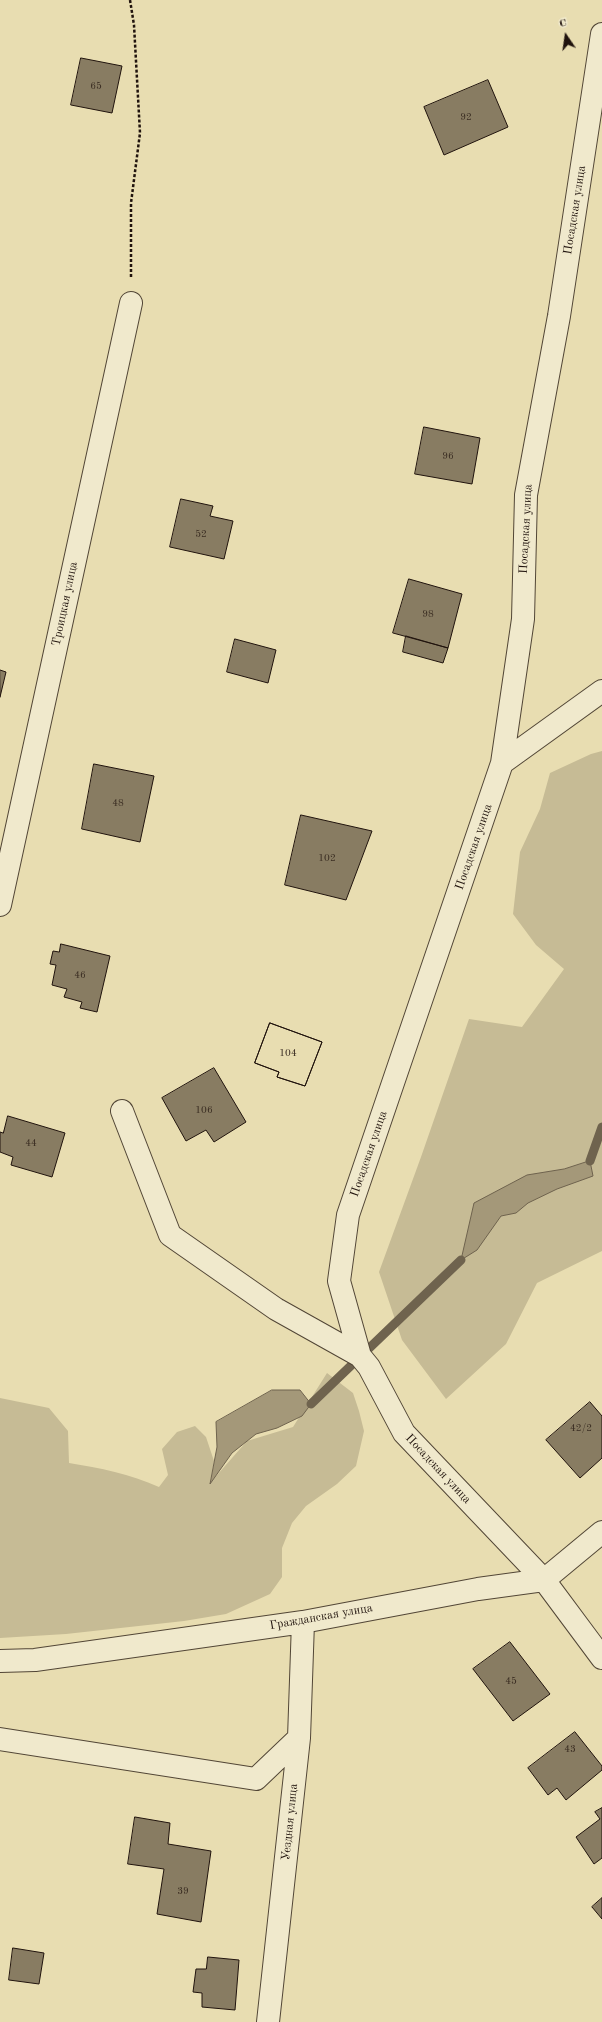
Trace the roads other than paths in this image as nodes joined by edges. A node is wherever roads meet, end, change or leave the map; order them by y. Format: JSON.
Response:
{"nodes":[{"id":1,"x":602,"y":34,"type":"edge"},
{"id":2,"x":131,"y":303,"type":"road end"},
{"id":3,"x":602,"y":690,"type":"edge"},
{"id":4,"x":502,"y":763,"type":"junction"},
{"id":5,"x":0,"y":905,"type":"edge"},
{"id":6,"x":122,"y":1112,"type":"dead end"},
{"id":7,"x":360,"y":1356,"type":"junction"},
{"id":8,"x":602,"y":1532,"type":"edge"},
{"id":9,"x":544,"y":1580,"type":"junction"},
{"id":10,"x":303,"y":1622,"type":"junction"},
{"id":11,"x":602,"y":1658,"type":"edge"},
{"id":12,"x":0,"y":1661,"type":"edge"},
{"id":13,"x":299,"y":1738,"type":"junction"},
{"id":14,"x":0,"y":1739,"type":"edge"},
{"id":15,"x":268,"y":2022,"type":"edge"}],
"edges":[{"from":1,"to":4,"type":"street","name":"Посадская улица"},
{"from":2,"to":5,"type":"street","name":"Троицкая улица"},
{"from":3,"to":4,"type":"street"},
{"from":4,"to":7,"type":"street","name":"Посадская улица"},
{"from":6,"to":7,"type":"street"},
{"from":7,"to":9,"type":"street","name":"Посадская улица"},
{"from":8,"to":9,"type":"street"},
{"from":9,"to":10,"type":"street","name":"Гражданская улица"},
{"from":9,"to":11,"type":"street"},
{"from":10,"to":12,"type":"street","name":"Гражданская улица"},
{"from":10,"to":13,"type":"street","name":"Уездная улица"},
{"from":13,"to":14,"type":"street"},
{"from":13,"to":15,"type":"street","name":"Уездная улица"}]}
